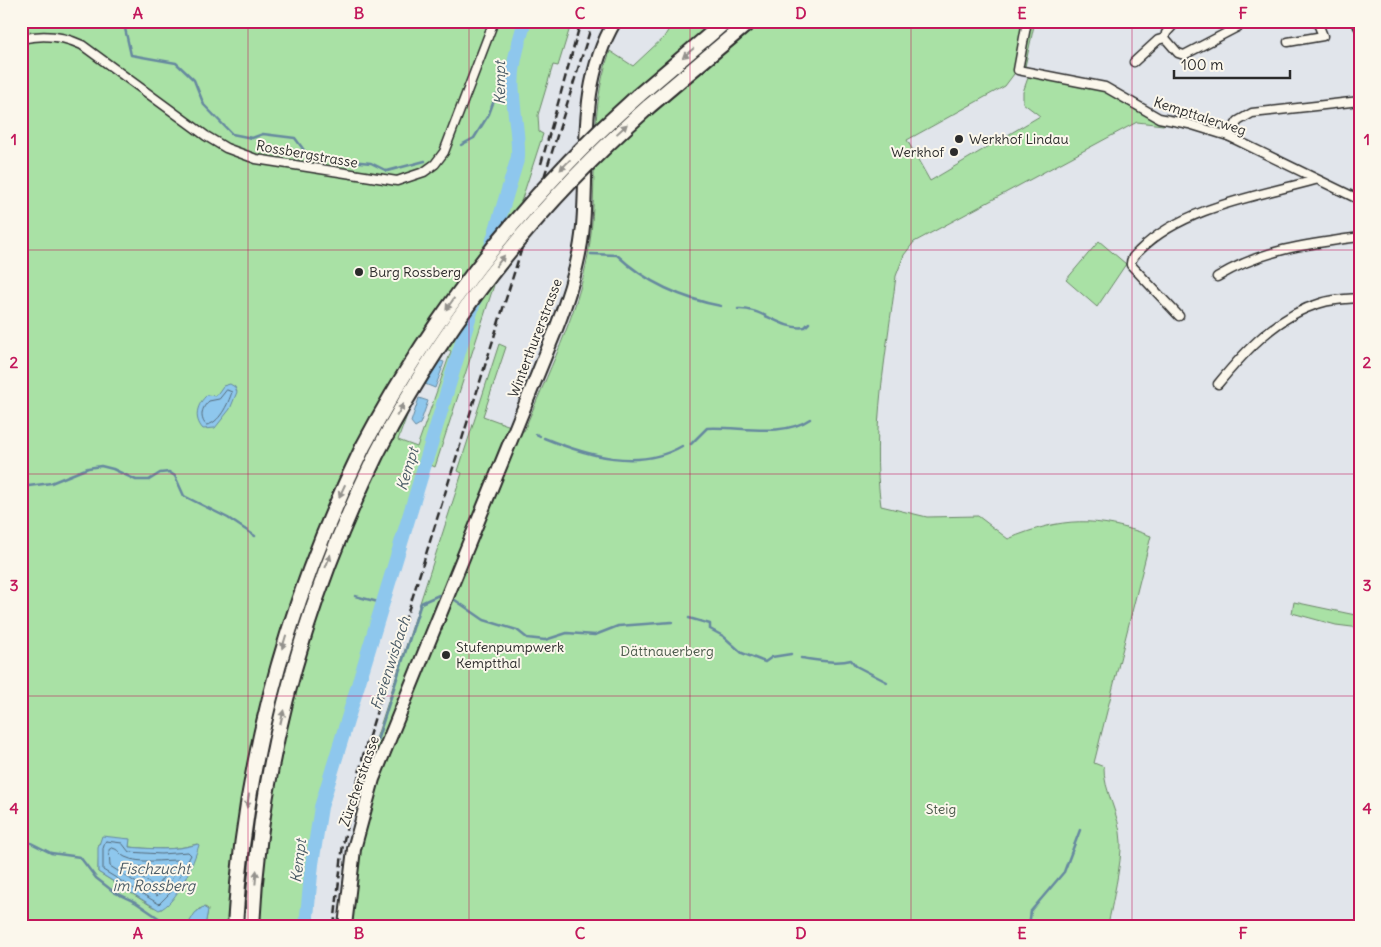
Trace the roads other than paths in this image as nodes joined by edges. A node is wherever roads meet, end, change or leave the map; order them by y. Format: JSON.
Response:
{"nodes":[{"id":1,"x":494,"y":21,"type":"edge"},
{"id":2,"x":615,"y":21,"type":"edge"},
{"id":3,"x":726,"y":21,"type":"edge"},
{"id":4,"x":750,"y":21,"type":"edge"},
{"id":5,"x":1026,"y":21,"type":"edge"},
{"id":6,"x":1177,"y":21,"type":"edge"},
{"id":7,"x":1249,"y":21,"type":"edge"},
{"id":8,"x":1317,"y":21,"type":"edge"},
{"id":9,"x":1358,"y":21,"type":"edge"},
{"id":10,"x":1360,"y":26,"type":"edge"},
{"id":11,"x":21,"y":38,"type":"edge"},
{"id":12,"x":1165,"y":38,"type":"junction"},
{"id":13,"x":1288,"y":42,"type":"dead end"},
{"id":14,"x":1134,"y":62,"type":"dead end"},
{"id":15,"x":1360,"y":101,"type":"edge"},
{"id":16,"x":1228,"y":136,"type":"junction"},
{"id":17,"x":1315,"y":180,"type":"junction"},
{"id":18,"x":1360,"y":200,"type":"edge"},
{"id":19,"x":1360,"y":237,"type":"edge"},
{"id":20,"x":1217,"y":277,"type":"dead end"},
{"id":21,"x":1360,"y":298,"type":"edge"},
{"id":22,"x":1179,"y":316,"type":"dead end"},
{"id":23,"x":1218,"y":384,"type":"dead end"},
{"id":24,"x":447,"y":596,"type":"joint"},
{"id":25,"x":235,"y":926,"type":"edge"},
{"id":26,"x":252,"y":926,"type":"edge"},
{"id":27,"x":346,"y":926,"type":"edge"}],
"edges":[{"from":1,"to":11,"type":"street","name":"Rossbergstrasse"},
{"from":2,"to":24,"type":"main road","name":"Winterthurerstrasse"},
{"from":3,"to":25,"type":"highway","one_way":true,"bridge":true},
{"from":26,"to":4,"type":"highway","one_way":true,"bridge":true},
{"from":5,"to":16,"type":"street","name":"Kempttalerweg"},
{"from":6,"to":12,"type":"street"},
{"from":7,"to":12,"type":"street"},
{"from":8,"to":13,"type":"street"},
{"from":9,"to":10,"type":"street"},
{"from":12,"to":14,"type":"street"},
{"from":15,"to":16,"type":"street"},
{"from":16,"to":17,"type":"street","name":"Kempttalerweg"},
{"from":17,"to":18,"type":"street","name":"Kempttalerweg"},
{"from":17,"to":22,"type":"street"},
{"from":19,"to":20,"type":"street"},
{"from":21,"to":23,"type":"street"},
{"from":24,"to":27,"type":"main road","name":"Zürcherstrasse"}]}
